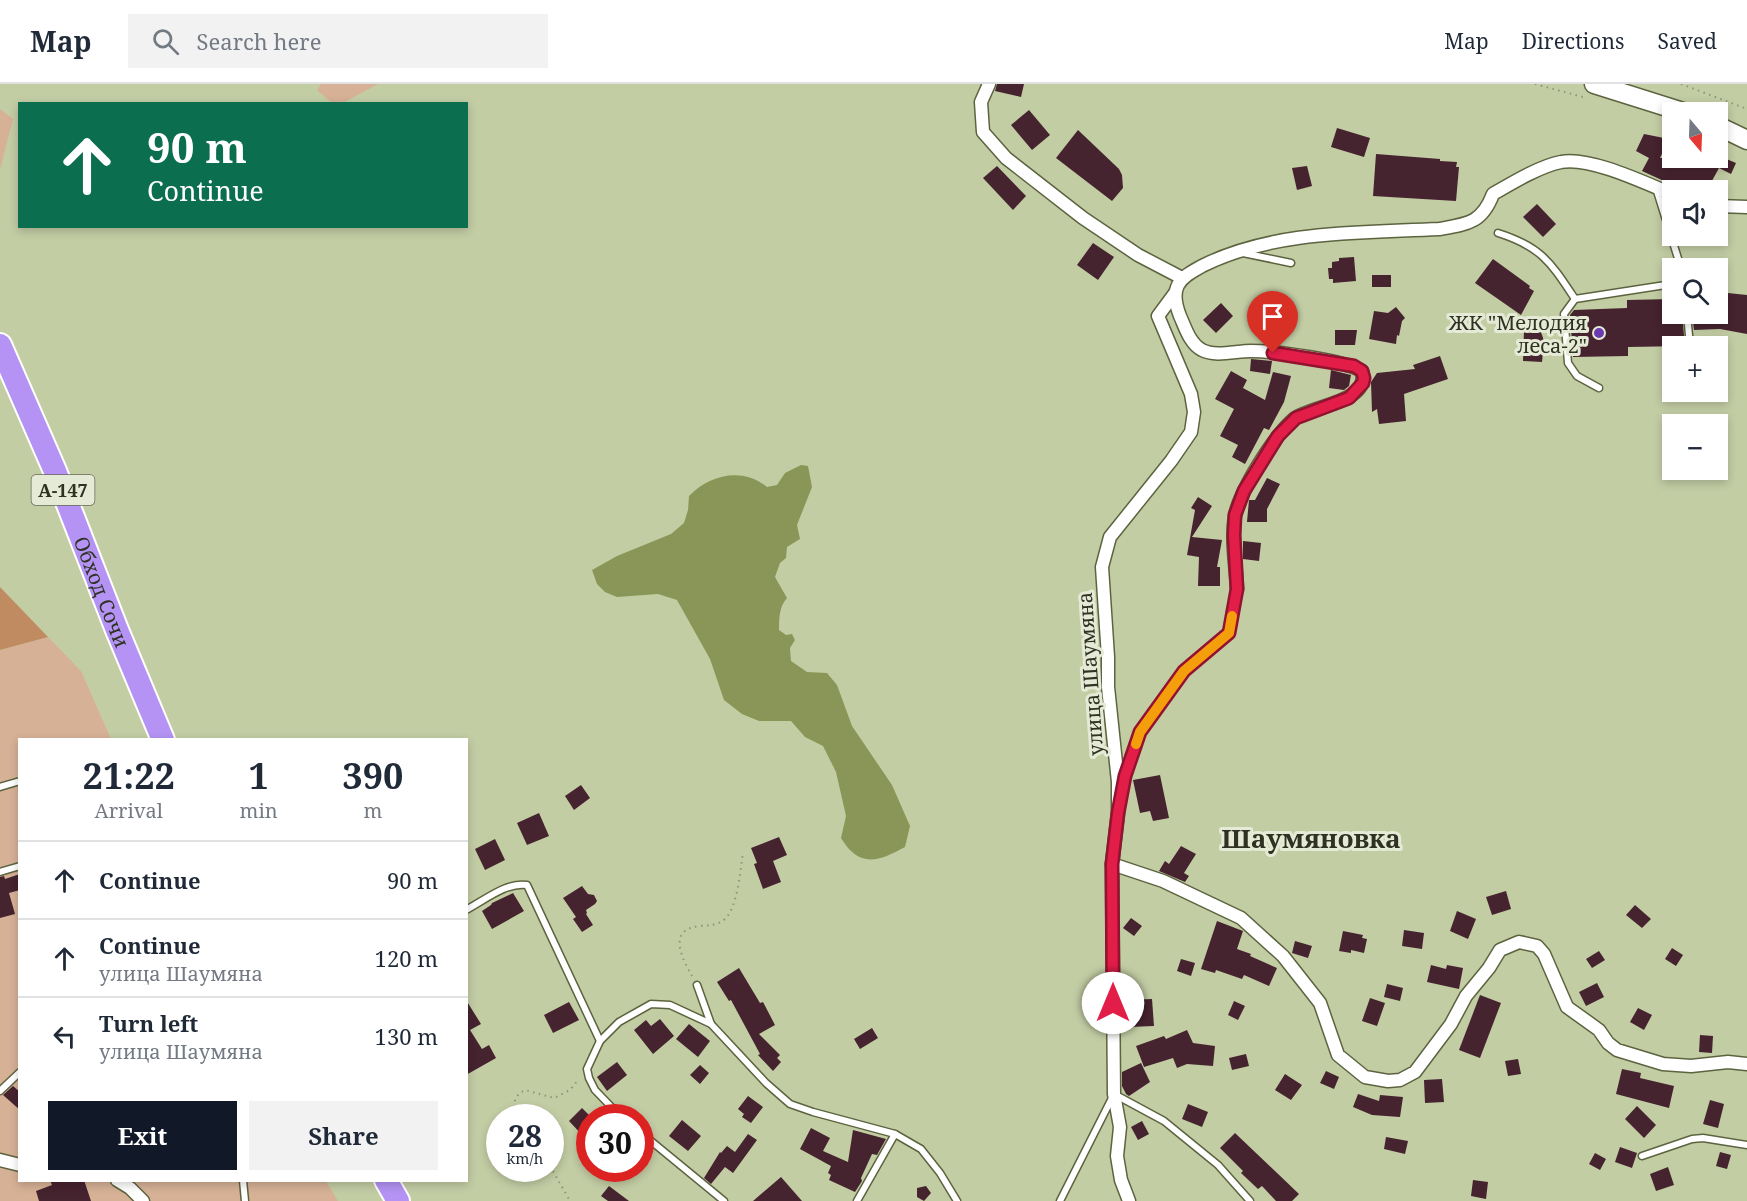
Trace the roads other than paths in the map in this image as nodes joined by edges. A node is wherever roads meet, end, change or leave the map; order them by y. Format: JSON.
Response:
{"nodes":[{"id":1,"x":989,"y":84,"type":"edge"},
{"id":2,"x":1594,"y":84,"type":"edge"},
{"id":3,"x":1662,"y":105,"type":"edge"},
{"id":4,"x":1728,"y":131,"type":"edge"},
{"id":5,"x":1747,"y":140,"type":"edge"},
{"id":6,"x":1656,"y":188,"type":"junction"},
{"id":7,"x":1662,"y":190,"type":"edge"},
{"id":8,"x":1728,"y":206,"type":"edge"},
{"id":9,"x":1747,"y":207,"type":"edge"},
{"id":10,"x":1498,"y":233,"type":"dead end"},
{"id":11,"x":1237,"y":251,"type":"junction"},
{"id":12,"x":1678,"y":258,"type":"edge"},
{"id":13,"x":1290,"y":263,"type":"dead end"},
{"id":14,"x":1182,"y":278,"type":"junction"},
{"id":15,"x":1662,"y":286,"type":"edge"},
{"id":16,"x":1175,"y":293,"type":"junction"},
{"id":17,"x":1575,"y":299,"type":"junction"},
{"id":18,"x":2,"y":349,"type":"edge"},
{"id":19,"x":1599,"y":388,"type":"dead end"},
{"id":20,"x":1237,"y":589,"type":"joint"},
{"id":21,"x":162,"y":738,"type":"edge"},
{"id":22,"x":18,"y":782,"type":"edge"},
{"id":23,"x":0,"y":787,"type":"edge"},
{"id":24,"x":1118,"y":813,"type":"junction"},
{"id":25,"x":1112,"y":864,"type":"junction"},
{"id":26,"x":18,"y":867,"type":"edge"},
{"id":27,"x":0,"y":872,"type":"edge"},
{"id":28,"x":468,"y":909,"type":"edge"},
{"id":29,"x":697,"y":986,"type":"road end"},
{"id":30,"x":711,"y":1024,"type":"junction"},
{"id":31,"x":600,"y":1041,"type":"junction"},
{"id":32,"x":1747,"y":1064,"type":"edge"},
{"id":33,"x":18,"y":1074,"type":"edge"},
{"id":34,"x":0,"y":1091,"type":"edge"},
{"id":35,"x":1113,"y":1094,"type":"junction"},
{"id":36,"x":609,"y":1104,"type":"edge"},
{"id":37,"x":895,"y":1134,"type":"junction"},
{"id":38,"x":654,"y":1144,"type":"edge"},
{"id":39,"x":1747,"y":1146,"type":"edge"},
{"id":40,"x":1642,"y":1156,"type":"dead end"},
{"id":41,"x":0,"y":1160,"type":"edge"},
{"id":42,"x":18,"y":1164,"type":"edge"},
{"id":43,"x":120,"y":1182,"type":"edge"},
{"id":44,"x":243,"y":1182,"type":"edge"},
{"id":45,"x":387,"y":1182,"type":"edge"},
{"id":46,"x":143,"y":1201,"type":"edge"},
{"id":47,"x":245,"y":1201,"type":"edge"},
{"id":48,"x":398,"y":1201,"type":"edge"},
{"id":49,"x":724,"y":1201,"type":"edge"},
{"id":50,"x":857,"y":1201,"type":"edge"},
{"id":51,"x":957,"y":1201,"type":"edge"},
{"id":52,"x":1060,"y":1201,"type":"edge"},
{"id":53,"x":1129,"y":1201,"type":"edge"},
{"id":54,"x":1250,"y":1201,"type":"edge"}],
"edges":[{"from":1,"to":14,"type":"street"},
{"from":2,"to":3,"type":"main road"},
{"from":4,"to":5,"type":"main road"},
{"from":6,"to":7,"type":"street"},
{"from":6,"to":11,"type":"street"},
{"from":6,"to":12,"type":"lane"},
{"from":8,"to":9,"type":"street"},
{"from":10,"to":17,"type":"lane"},
{"from":11,"to":13,"type":"lane"},
{"from":11,"to":14,"type":"street"},
{"from":14,"to":16,"type":"street","name":"улица Шаумяна"},
{"from":15,"to":17,"type":"lane"},
{"from":16,"to":20,"type":"street"},
{"from":16,"to":24,"type":"street","name":"улица Шаумяна"},
{"from":17,"to":19,"type":"lane"},
{"from":18,"to":21,"type":"highway","name":"Обход Сочи","number":"А-147"},
{"from":20,"to":24,"type":"lane"},
{"from":22,"to":23,"type":"lane"},
{"from":24,"to":25,"type":"street","name":"улица Шаумяна"},
{"from":25,"to":32,"type":"street"},
{"from":25,"to":35,"type":"street","name":"улица Шаумяна"},
{"from":26,"to":27,"type":"lane"},
{"from":28,"to":31,"type":"lane"},
{"from":29,"to":30,"type":"lane"},
{"from":30,"to":31,"type":"lane"},
{"from":30,"to":37,"type":"lane"},
{"from":31,"to":36,"type":"lane"},
{"from":33,"to":34,"type":"lane"},
{"from":35,"to":52,"type":"lane"},
{"from":35,"to":53,"type":"street","name":"улица Шаумяна"},
{"from":35,"to":54,"type":"lane"},
{"from":37,"to":50,"type":"lane"},
{"from":37,"to":51,"type":"lane"},
{"from":38,"to":49,"type":"lane"},
{"from":39,"to":40,"type":"lane"},
{"from":41,"to":42,"type":"street"},
{"from":43,"to":46,"type":"street"},
{"from":44,"to":47,"type":"lane"},
{"from":45,"to":48,"type":"highway"}]}
